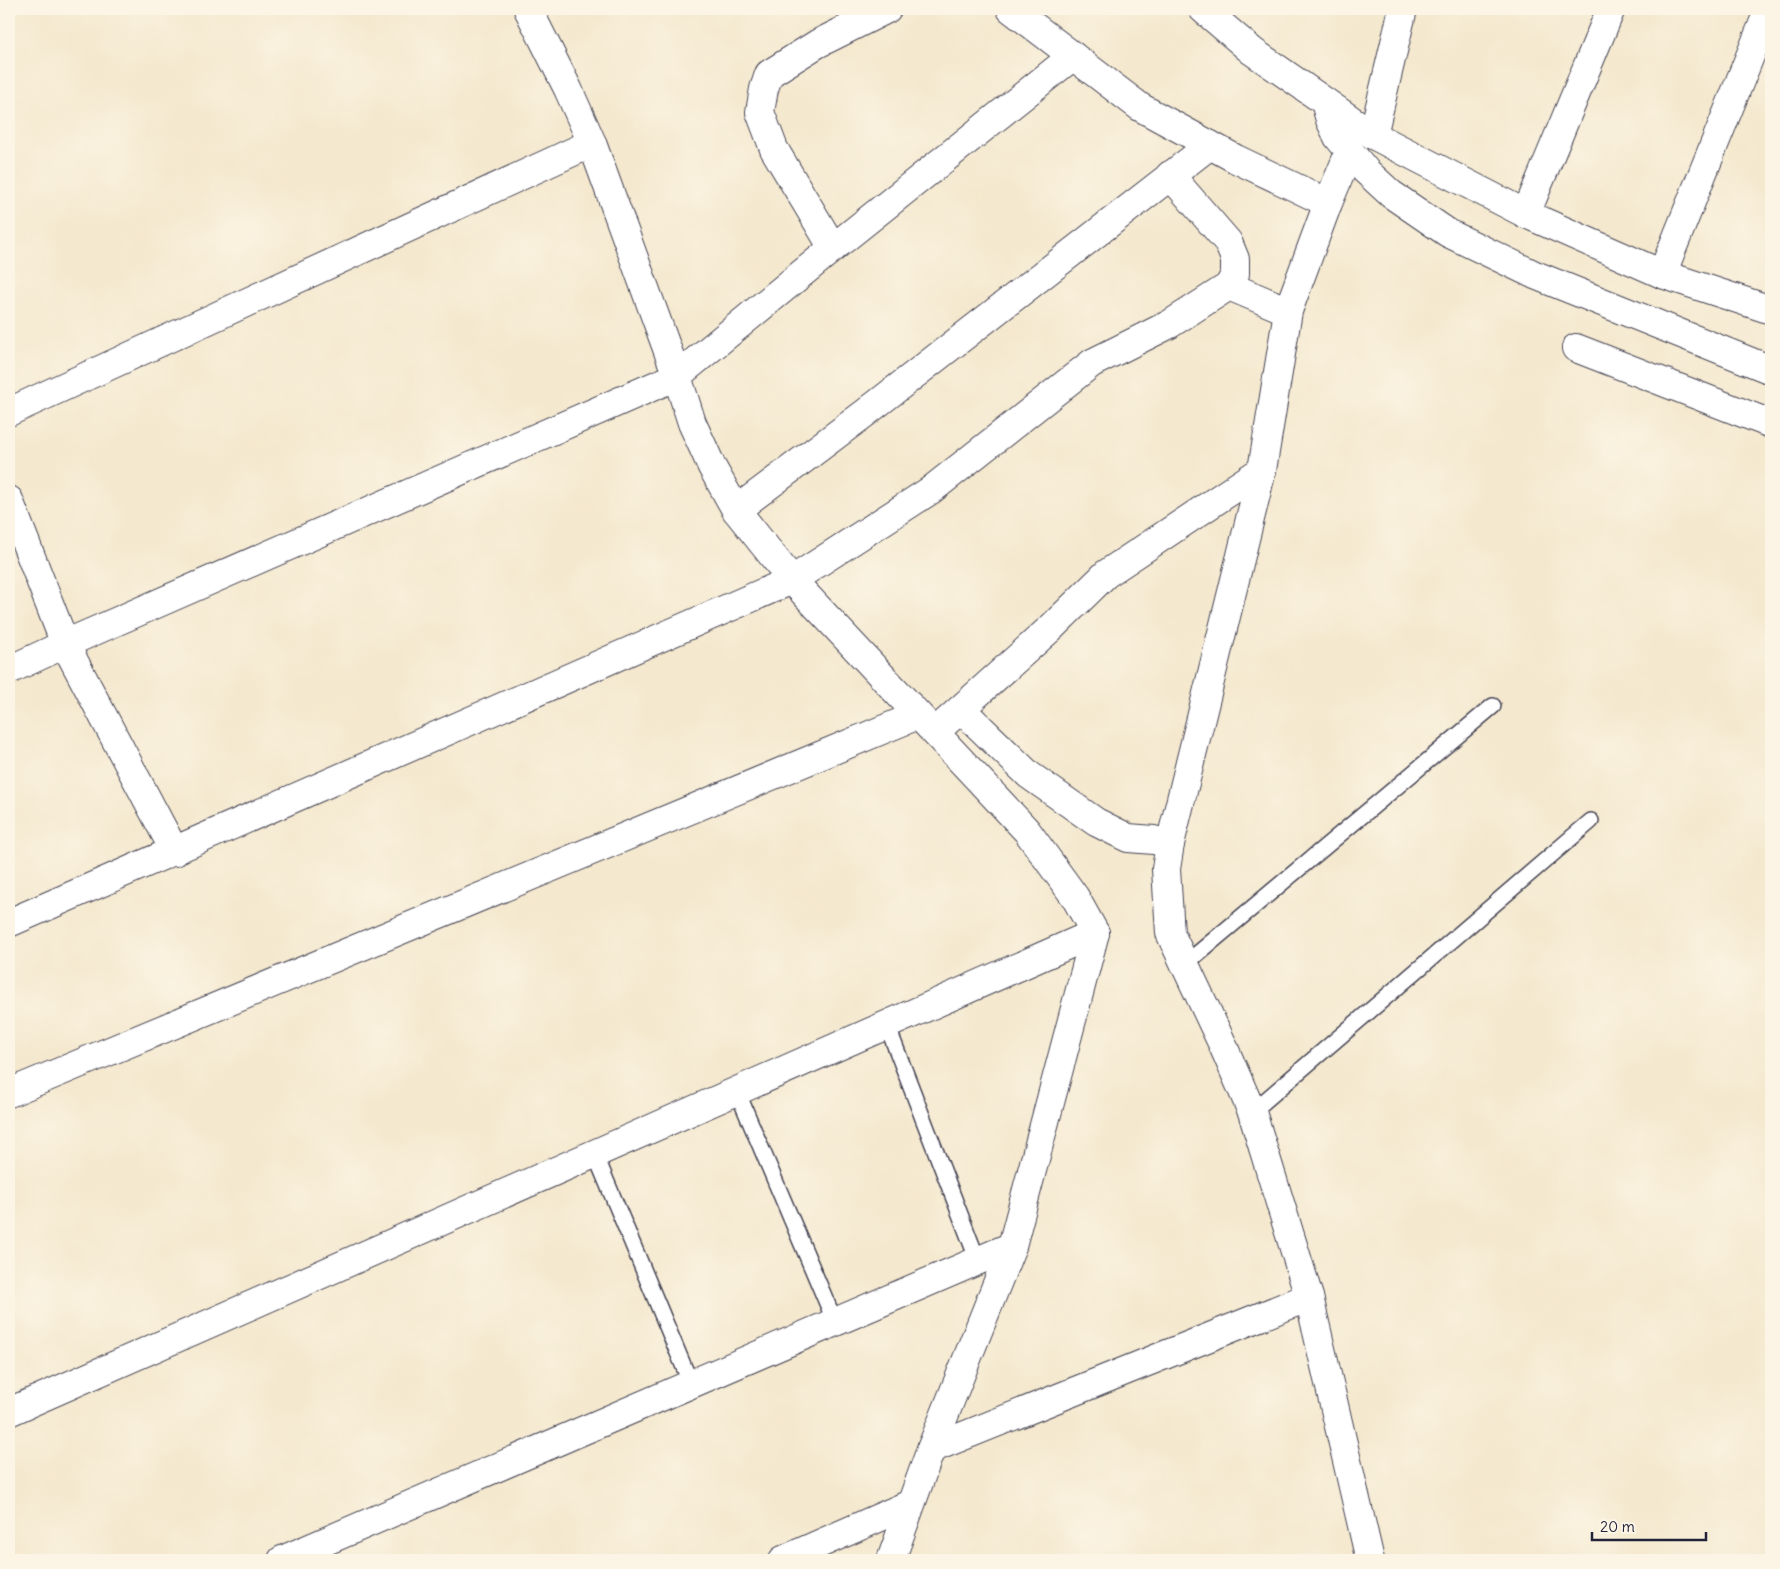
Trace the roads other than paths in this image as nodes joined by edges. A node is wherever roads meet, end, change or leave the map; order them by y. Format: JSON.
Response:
{"nodes":[{"id":1,"x":528,"y":9,"type":"edge"},
{"id":2,"x":887,"y":9,"type":"edge"},
{"id":3,"x":1010,"y":9,"type":"edge"},
{"id":4,"x":1203,"y":9,"type":"edge"},
{"id":5,"x":1403,"y":9,"type":"edge"},
{"id":6,"x":1611,"y":9,"type":"edge"},
{"id":7,"x":1769,"y":9,"type":"edge"},
{"id":8,"x":1073,"y":56,"type":"junction"},
{"id":9,"x":1325,"y":102,"type":"junction"},
{"id":10,"x":1373,"y":135,"type":"junction"},
{"id":11,"x":592,"y":143,"type":"junction"},
{"id":12,"x":1210,"y":145,"type":"junction"},
{"id":13,"x":1349,"y":153,"type":"junction"},
{"id":14,"x":1170,"y":175,"type":"junction"},
{"id":15,"x":1328,"y":203,"type":"junction"},
{"id":16,"x":1526,"y":214,"type":"junction"},
{"id":17,"x":833,"y":248,"type":"junction"},
{"id":18,"x":1662,"y":274,"type":"junction"},
{"id":19,"x":1229,"y":286,"type":"junction"},
{"id":20,"x":1771,"y":310,"type":"edge"},
{"id":21,"x":1288,"y":311,"type":"junction"},
{"id":22,"x":1576,"y":348,"type":"dead end"},
{"id":23,"x":1771,"y":370,"type":"edge"},
{"id":24,"x":677,"y":376,"type":"junction"},
{"id":25,"x":9,"y":412,"type":"edge"},
{"id":26,"x":1771,"y":424,"type":"edge"},
{"id":27,"x":1262,"y":470,"type":"junction"},
{"id":28,"x":9,"y":500,"type":"edge"},
{"id":29,"x":736,"y":510,"type":"junction"},
{"id":30,"x":792,"y":580,"type":"junction"},
{"id":31,"x":65,"y":644,"type":"junction"},
{"id":32,"x":9,"y":670,"type":"edge"},
{"id":33,"x":1493,"y":706,"type":"dead end"},
{"id":34,"x":961,"y":710,"type":"junction"},
{"id":35,"x":927,"y":723,"type":"junction"},
{"id":36,"x":1591,"y":821,"type":"dead end"},
{"id":37,"x":1170,"y":844,"type":"junction"},
{"id":38,"x":174,"y":852,"type":"junction"},
{"id":39,"x":9,"y":923,"type":"edge"},
{"id":40,"x":1095,"y":933,"type":"junction"},
{"id":41,"x":1184,"y":965,"type":"junction"},
{"id":42,"x":887,"y":1025,"type":"junction"},
{"id":43,"x":737,"y":1091,"type":"junction"},
{"id":44,"x":9,"y":1093,"type":"edge"},
{"id":45,"x":1252,"y":1112,"type":"junction"},
{"id":46,"x":595,"y":1154,"type":"junction"},
{"id":47,"x":1012,"y":1246,"type":"junction"},
{"id":48,"x":978,"y":1261,"type":"junction"},
{"id":49,"x":1309,"y":1297,"type":"junction"},
{"id":50,"x":835,"y":1322,"type":"junction"},
{"id":51,"x":691,"y":1384,"type":"junction"},
{"id":52,"x":9,"y":1412,"type":"edge"},
{"id":53,"x":930,"y":1449,"type":"junction"},
{"id":54,"x":910,"y":1504,"type":"junction"},
{"id":55,"x":282,"y":1560,"type":"edge"},
{"id":56,"x":783,"y":1560,"type":"edge"},
{"id":57,"x":891,"y":1560,"type":"edge"},
{"id":58,"x":1370,"y":1560,"type":"edge"}],
"edges":[{"from":1,"to":11,"type":"street"},
{"from":2,"to":17,"type":"street"},
{"from":3,"to":8,"type":"street"},
{"from":4,"to":9,"type":"street"},
{"from":5,"to":10,"type":"street"},
{"from":6,"to":16,"type":"street"},
{"from":7,"to":18,"type":"street"},
{"from":8,"to":12,"type":"street"},
{"from":8,"to":17,"type":"street"},
{"from":9,"to":10,"type":"street"},
{"from":9,"to":13,"type":"street"},
{"from":10,"to":16,"type":"street"},
{"from":11,"to":24,"type":"street"},
{"from":11,"to":25,"type":"street"},
{"from":12,"to":14,"type":"street"},
{"from":12,"to":15,"type":"street"},
{"from":13,"to":15,"type":"street"},
{"from":13,"to":23,"type":"street"},
{"from":14,"to":19,"type":"street"},
{"from":14,"to":29,"type":"street"},
{"from":15,"to":21,"type":"street"},
{"from":16,"to":18,"type":"street"},
{"from":17,"to":24,"type":"street"},
{"from":18,"to":20,"type":"street"},
{"from":19,"to":21,"type":"street"},
{"from":19,"to":30,"type":"street"},
{"from":21,"to":27,"type":"street"},
{"from":22,"to":26,"type":"street"},
{"from":24,"to":29,"type":"street"},
{"from":24,"to":31,"type":"street"},
{"from":27,"to":34,"type":"street"},
{"from":27,"to":37,"type":"street"},
{"from":28,"to":31,"type":"street"},
{"from":29,"to":30,"type":"street"},
{"from":30,"to":35,"type":"street"},
{"from":30,"to":38,"type":"street"},
{"from":31,"to":32,"type":"street"},
{"from":31,"to":38,"type":"street"},
{"from":33,"to":41,"type":"lane"},
{"from":34,"to":35,"type":"street"},
{"from":34,"to":37,"type":"street"},
{"from":35,"to":40,"type":"street"},
{"from":35,"to":44,"type":"street"},
{"from":36,"to":45,"type":"lane"},
{"from":37,"to":41,"type":"street"},
{"from":38,"to":39,"type":"street"},
{"from":40,"to":42,"type":"street"},
{"from":40,"to":47,"type":"street"},
{"from":41,"to":45,"type":"street"},
{"from":42,"to":43,"type":"street"},
{"from":42,"to":48,"type":"lane"},
{"from":43,"to":46,"type":"street"},
{"from":43,"to":50,"type":"lane"},
{"from":45,"to":49,"type":"street"},
{"from":46,"to":51,"type":"lane"},
{"from":46,"to":52,"type":"street"},
{"from":47,"to":48,"type":"street"},
{"from":47,"to":53,"type":"street"},
{"from":48,"to":50,"type":"street"},
{"from":49,"to":53,"type":"street"},
{"from":49,"to":58,"type":"street"},
{"from":50,"to":51,"type":"street"},
{"from":51,"to":55,"type":"street"},
{"from":53,"to":54,"type":"street"},
{"from":54,"to":56,"type":"street"},
{"from":54,"to":57,"type":"street"}]}
